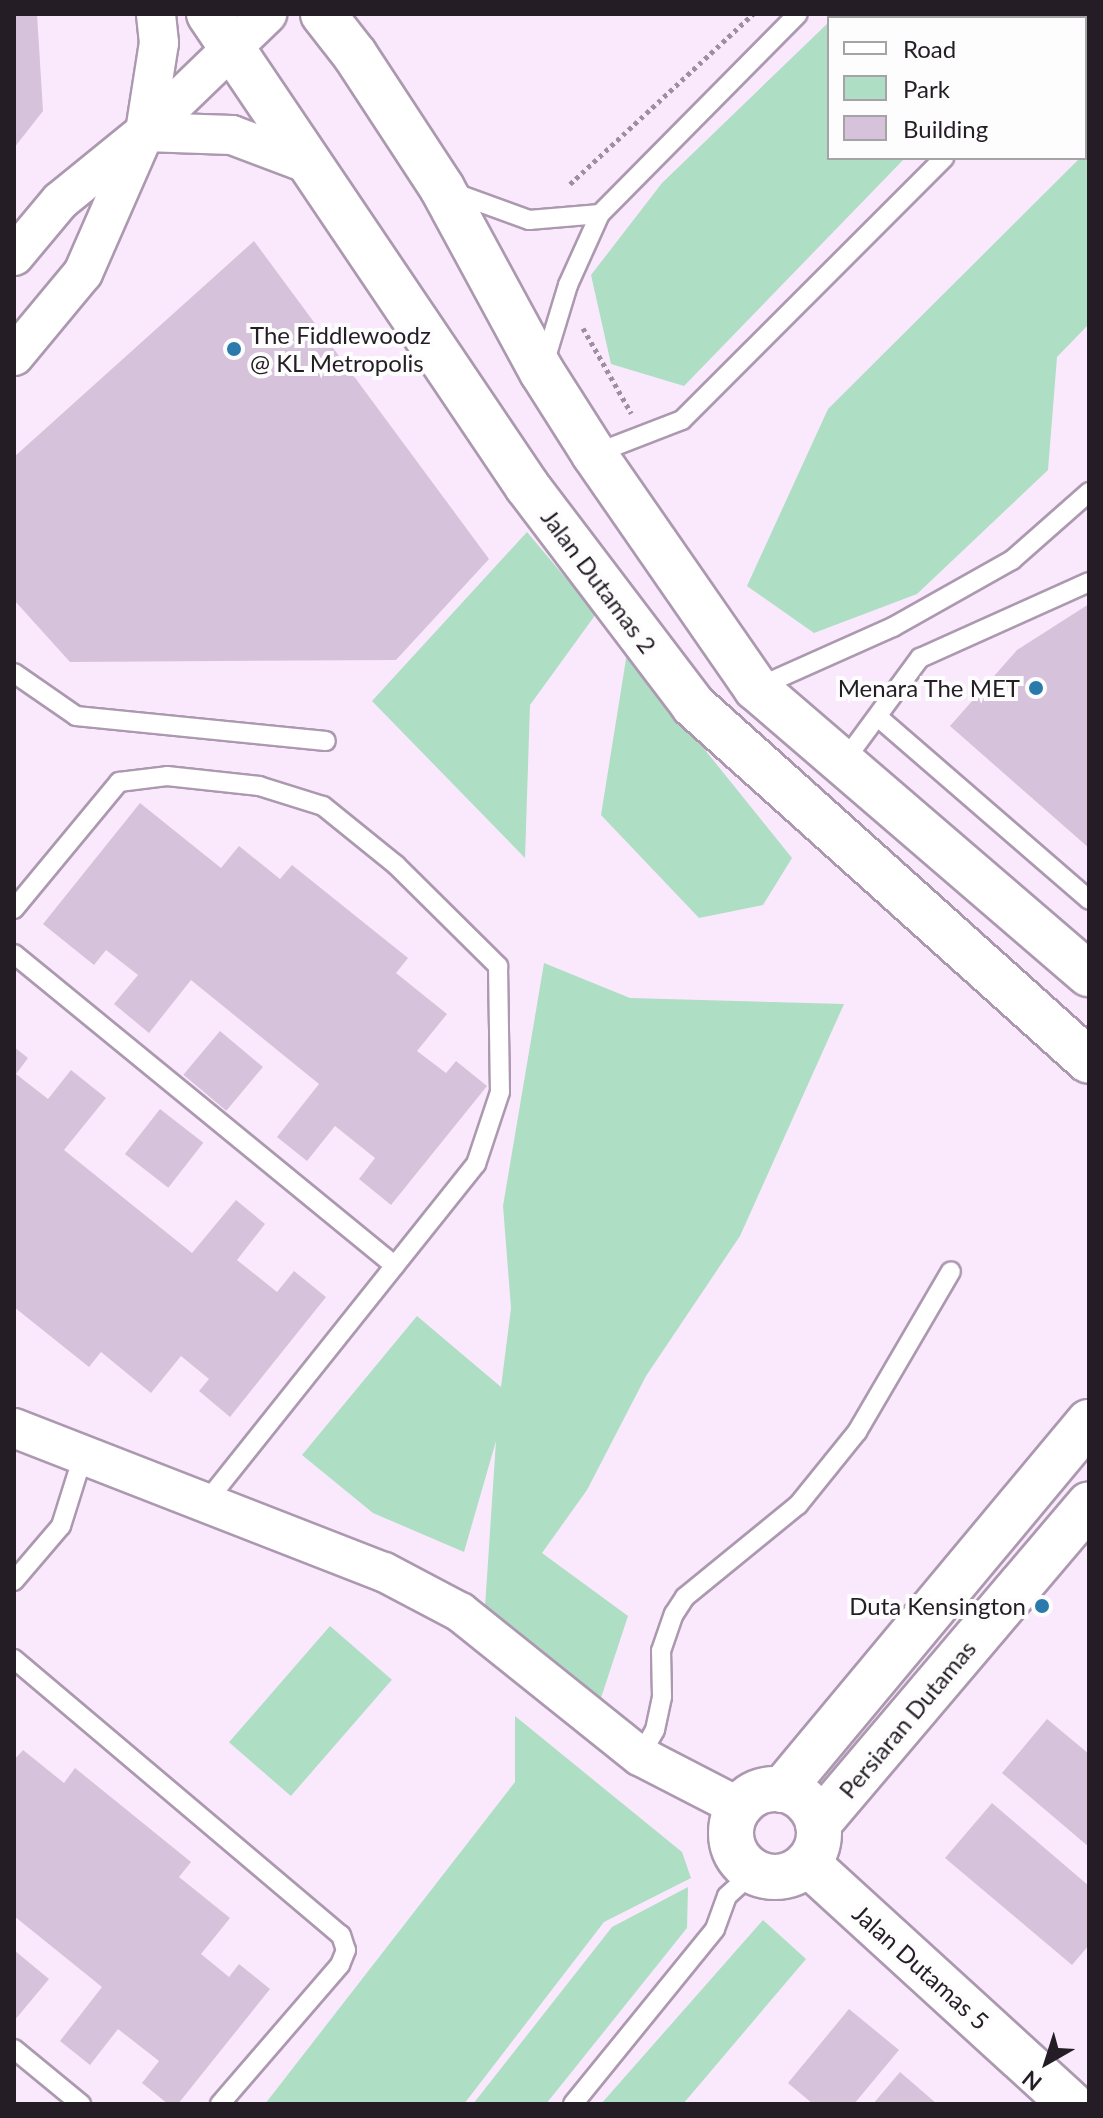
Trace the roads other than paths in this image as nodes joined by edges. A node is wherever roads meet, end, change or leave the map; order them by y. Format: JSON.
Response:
{"nodes":[{"id":1,"x":156,"y":14,"type":"edge"},
{"id":2,"x":267,"y":14,"type":"edge"},
{"id":3,"x":798,"y":14,"type":"edge"},
{"id":4,"x":220,"y":31,"type":"edge"},
{"id":5,"x":344,"y":32,"type":"edge"},
{"id":6,"x":145,"y":132,"type":"junction"},
{"id":7,"x":942,"y":160,"type":"edge"},
{"id":8,"x":312,"y":165,"type":"junction"},
{"id":9,"x":442,"y":188,"type":"junction"},
{"id":10,"x":600,"y":214,"type":"junction"},
{"id":11,"x":14,"y":256,"type":"edge"},
{"id":12,"x":14,"y":356,"type":"edge"},
{"id":13,"x":542,"y":372,"type":"junction"},
{"id":14,"x":594,"y":454,"type":"junction"},
{"id":15,"x":1089,"y":492,"type":"edge"},
{"id":16,"x":1089,"y":582,"type":"edge"},
{"id":17,"x":14,"y":673,"type":"edge"},
{"id":18,"x":756,"y":688,"type":"junction"},
{"id":19,"x":878,"y":717,"type":"junction"},
{"id":20,"x":326,"y":741,"type":"dead end"},
{"id":21,"x":841,"y":765,"type":"junction"},
{"id":22,"x":1089,"y":900,"type":"edge"},
{"id":23,"x":14,"y":909,"type":"edge"},
{"id":24,"x":14,"y":954,"type":"edge"},
{"id":25,"x":1089,"y":974,"type":"edge"},
{"id":26,"x":1089,"y":1061,"type":"edge"},
{"id":27,"x":395,"y":1266,"type":"junction"},
{"id":28,"x":951,"y":1271,"type":"dead end"},
{"id":29,"x":1089,"y":1422,"type":"edge"},
{"id":30,"x":14,"y":1428,"type":"edge"},
{"id":31,"x":83,"y":1456,"type":"junction"},
{"id":32,"x":205,"y":1504,"type":"junction"},
{"id":33,"x":1089,"y":1505,"type":"edge"},
{"id":34,"x":14,"y":1581,"type":"edge"},
{"id":35,"x":14,"y":1659,"type":"edge"},
{"id":36,"x":640,"y":1756,"type":"junction"},
{"id":37,"x":782,"y":1790,"type":"junction"},
{"id":38,"x":739,"y":1807,"type":"junction"},
{"id":39,"x":812,"y":1844,"type":"junction"},
{"id":40,"x":754,"y":1872,"type":"junction"},
{"id":41,"x":14,"y":2049,"type":"edge"},
{"id":42,"x":81,"y":2104,"type":"edge"},
{"id":43,"x":220,"y":2104,"type":"edge"},
{"id":44,"x":573,"y":2104,"type":"edge"},
{"id":45,"x":1071,"y":2104,"type":"edge"}],
"edges":[{"from":1,"to":6,"type":"street"},
{"from":2,"to":4,"type":"street"},
{"from":3,"to":10,"type":"lane"},
{"from":4,"to":6,"type":"street"},
{"from":4,"to":8,"type":"street","name":"Jalan Dutamas 2"},
{"from":5,"to":9,"type":"street"},
{"from":6,"to":8,"type":"street"},
{"from":6,"to":11,"type":"street"},
{"from":6,"to":12,"type":"street"},
{"from":7,"to":14,"type":"lane"},
{"from":8,"to":26,"type":"street","name":"Jalan Dutamas 2"},
{"from":9,"to":10,"type":"lane"},
{"from":9,"to":13,"type":"street"},
{"from":10,"to":13,"type":"lane"},
{"from":13,"to":14,"type":"street"},
{"from":14,"to":18,"type":"street"},
{"from":15,"to":18,"type":"lane"},
{"from":16,"to":19,"type":"lane"},
{"from":17,"to":20,"type":"lane"},
{"from":18,"to":21,"type":"street"},
{"from":19,"to":21,"type":"lane"},
{"from":19,"to":22,"type":"lane"},
{"from":21,"to":25,"type":"street"},
{"from":23,"to":27,"type":"lane"},
{"from":24,"to":27,"type":"lane"},
{"from":27,"to":32,"type":"lane"},
{"from":28,"to":36,"type":"lane"},
{"from":29,"to":37,"type":"street"},
{"from":30,"to":31,"type":"street"},
{"from":31,"to":32,"type":"street"},
{"from":31,"to":34,"type":"lane"},
{"from":32,"to":36,"type":"street"},
{"from":33,"to":39,"type":"street","name":"Persiaran Dutamas"},
{"from":35,"to":43,"type":"lane"},
{"from":36,"to":38,"type":"street"},
{"from":37,"to":38,"type":"street"},
{"from":37,"to":39,"type":"street"},
{"from":38,"to":40,"type":"street"},
{"from":39,"to":40,"type":"street"},
{"from":39,"to":45,"type":"street","name":"Jalan Dutamas 5"},
{"from":40,"to":44,"type":"lane"},
{"from":41,"to":42,"type":"lane"}]}
